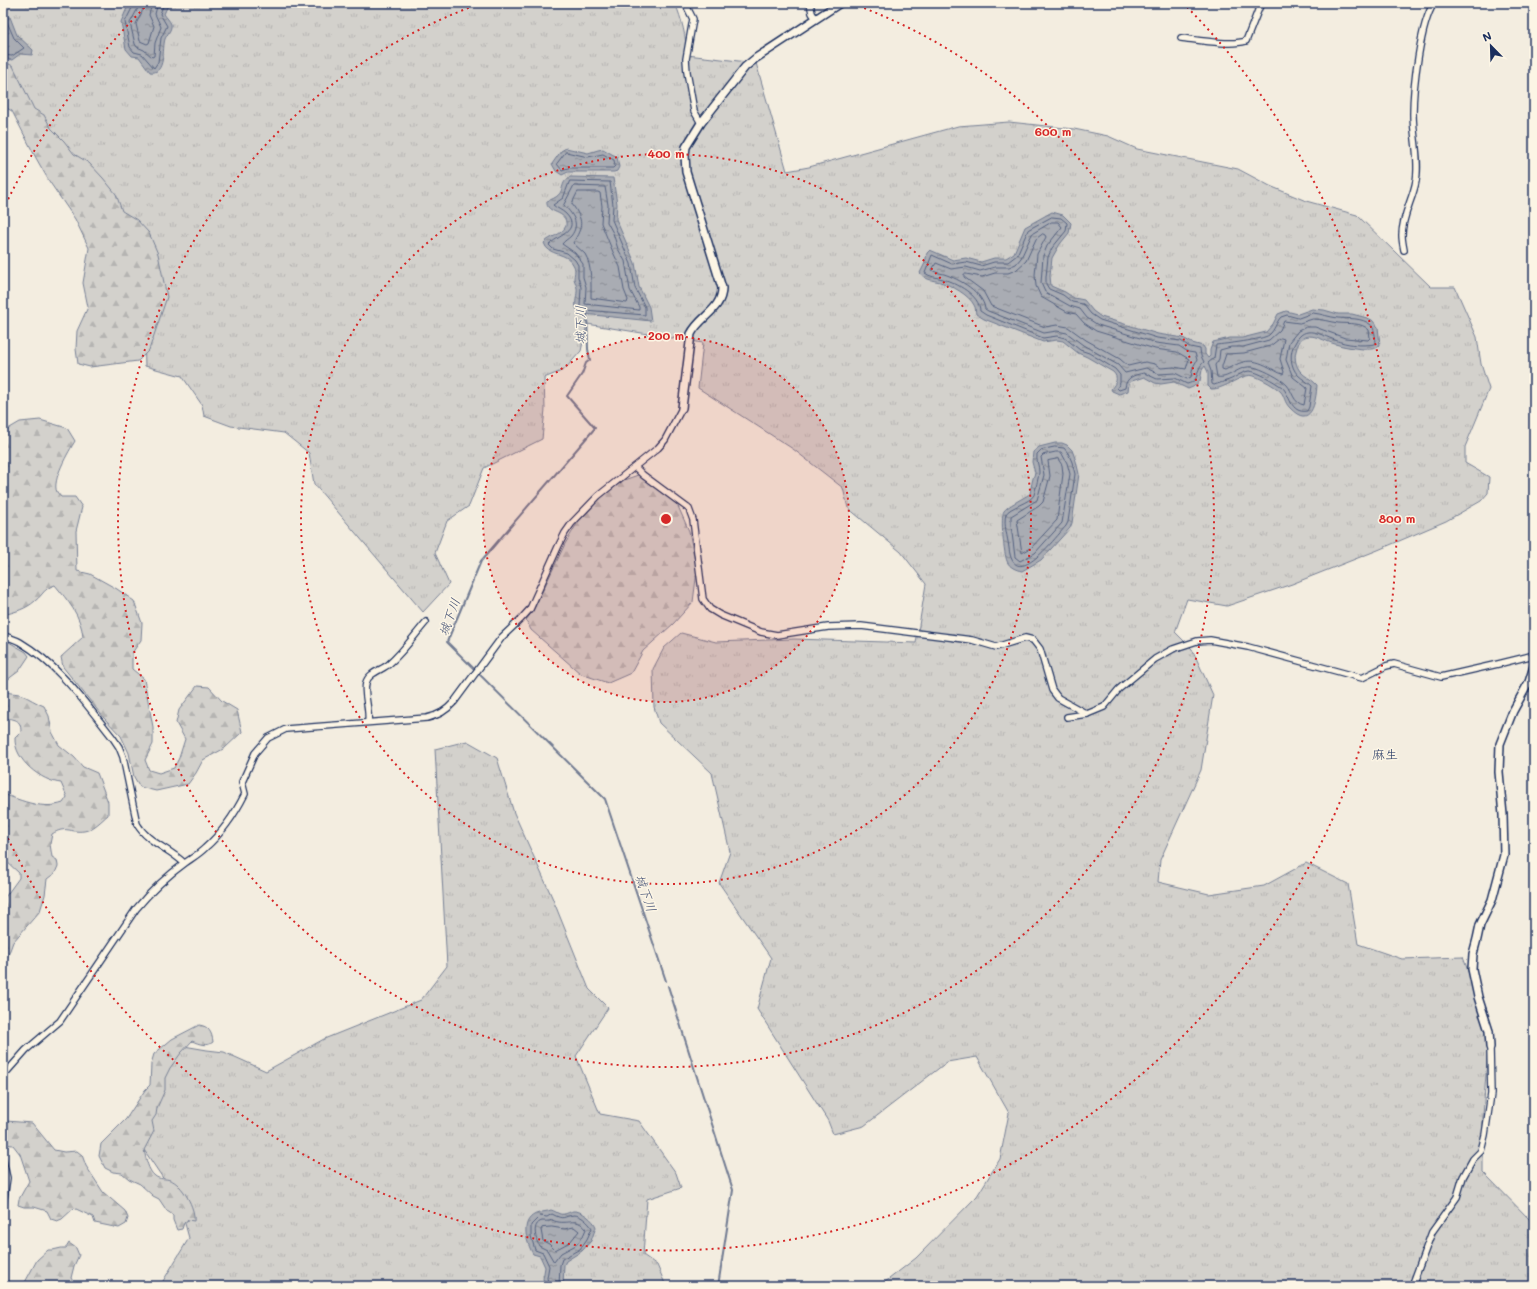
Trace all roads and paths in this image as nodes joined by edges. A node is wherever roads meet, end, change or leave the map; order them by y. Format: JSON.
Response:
{"nodes":[{"id":1,"x":685,"y":3,"type":"edge"},
{"id":2,"x":810,"y":3,"type":"edge"},
{"id":3,"x":840,"y":3,"type":"edge"},
{"id":4,"x":1261,"y":3,"type":"edge"},
{"id":5,"x":1434,"y":3,"type":"edge"},
{"id":6,"x":816,"y":19,"type":"junction"},
{"id":7,"x":1181,"y":38,"type":"dead end"},
{"id":8,"x":701,"y":123,"type":"junction"},
{"id":9,"x":1404,"y":250,"type":"dead end"},
{"id":10,"x":682,"y":408,"type":"joint"},
{"id":11,"x":635,"y":467,"type":"junction"},
{"id":12,"x":426,"y":622,"type":"dead end"},
{"id":13,"x":3,"y":637,"type":"edge"},
{"id":14,"x":1534,"y":654,"type":"edge"},
{"id":15,"x":1534,"y":666,"type":"edge"},
{"id":16,"x":1087,"y":714,"type":"junction"},
{"id":17,"x":1067,"y":717,"type":"dead end"},
{"id":18,"x":368,"y":722,"type":"junction"},
{"id":19,"x":184,"y":863,"type":"junction"},
{"id":20,"x":1490,"y":1047,"type":"joint"},
{"id":21,"x":3,"y":1076,"type":"edge"},
{"id":22,"x":3,"y":1161,"type":"edge"},
{"id":23,"x":3,"y":1204,"type":"edge"},
{"id":24,"x":1412,"y":1286,"type":"edge"}],
"edges":[{"from":1,"to":8,"type":"street"},
{"from":2,"to":6,"type":"street"},
{"from":3,"to":6,"type":"street"},
{"from":4,"to":7,"type":"street"},
{"from":5,"to":9,"type":"street"},
{"from":6,"to":8,"type":"street"},
{"from":8,"to":10,"type":"street"},
{"from":10,"to":11,"type":"street"},
{"from":11,"to":16,"type":"street"},
{"from":11,"to":18,"type":"street"},
{"from":12,"to":18,"type":"street"},
{"from":13,"to":19,"type":"street"},
{"from":14,"to":16,"type":"street"},
{"from":15,"to":20,"type":"street"},
{"from":16,"to":17,"type":"street"},
{"from":18,"to":19,"type":"street"},
{"from":19,"to":21,"type":"street"},
{"from":20,"to":24,"type":"street"},
{"from":22,"to":23,"type":"street"}]}
